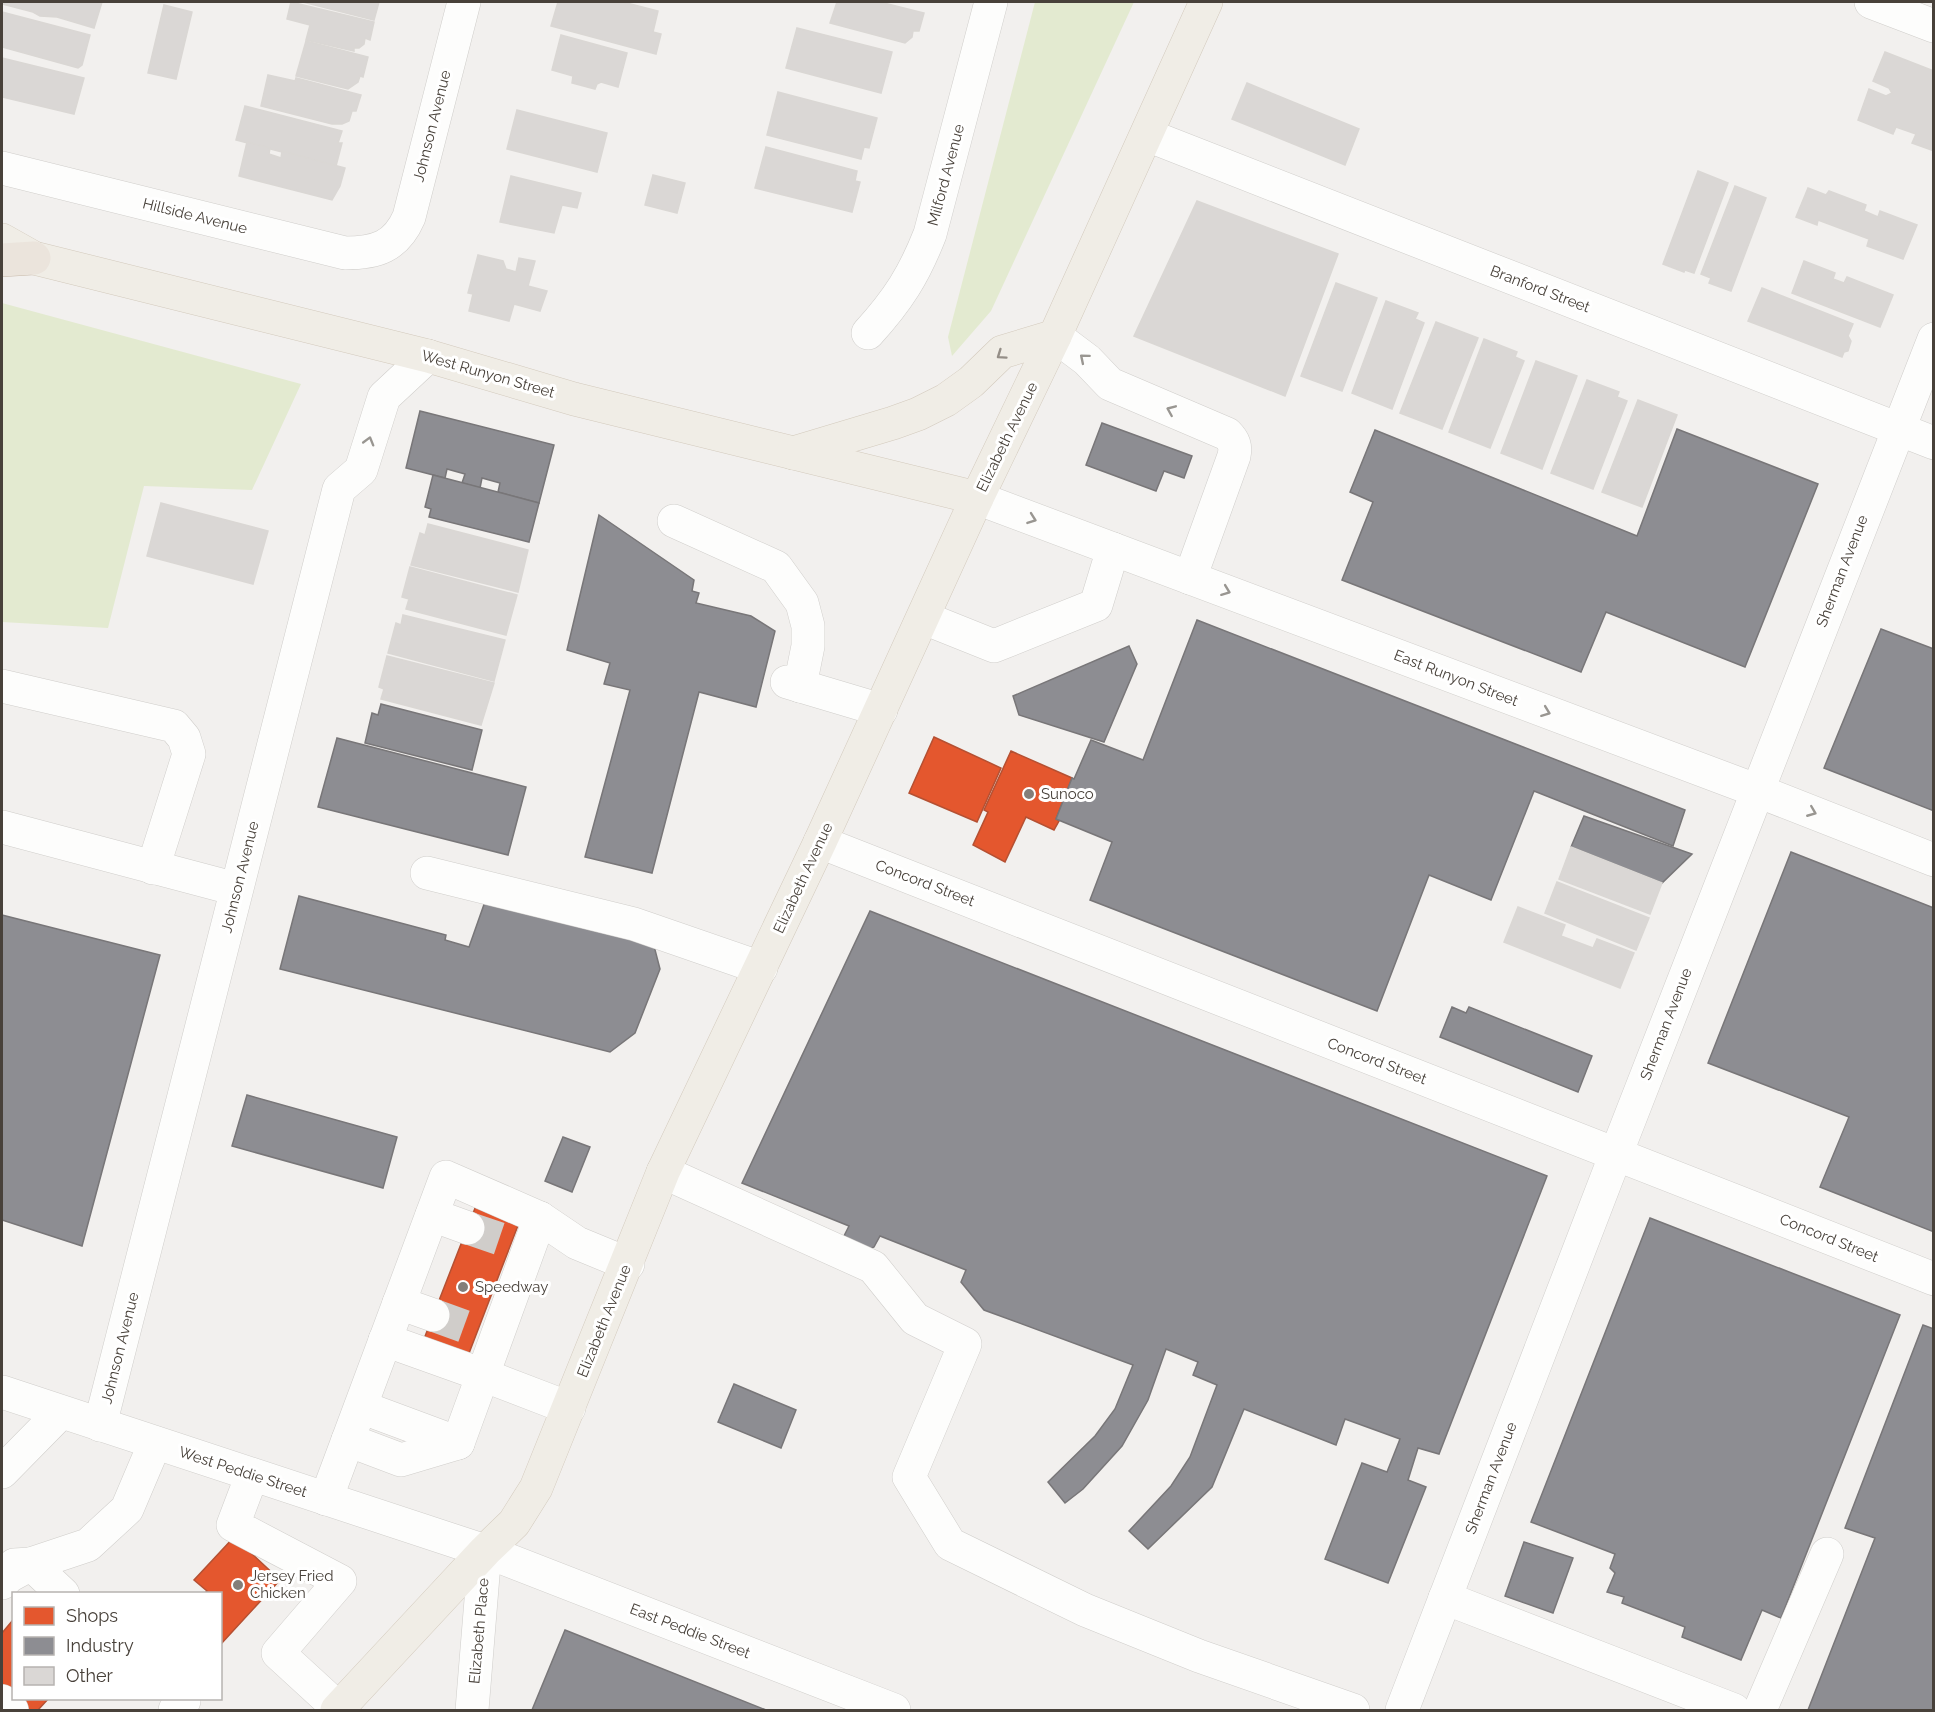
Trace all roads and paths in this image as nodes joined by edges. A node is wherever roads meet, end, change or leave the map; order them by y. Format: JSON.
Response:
{"nodes":[{"id":1,"x":464,"y":2,"type":"edge"},
{"id":2,"x":991,"y":2,"type":"edge"},
{"id":3,"x":1206,"y":2,"type":"edge"},
{"id":4,"x":1871,"y":2,"type":"edge"},
{"id":5,"x":1934,"y":26,"type":"edge"},
{"id":6,"x":1147,"y":135,"type":"junction"},
{"id":7,"x":2,"y":168,"type":"edge"},
{"id":8,"x":2,"y":240,"type":"edge"},
{"id":9,"x":389,"y":244,"type":"joint"},
{"id":10,"x":34,"y":258,"type":"junction"},
{"id":11,"x":2,"y":260,"type":"edge"},
{"id":12,"x":868,"y":333,"type":"dead end"},
{"id":13,"x":1055,"y":336,"type":"junction"},
{"id":14,"x":1934,"y":339,"type":"edge"},
{"id":15,"x":428,"y":356,"type":"junction"},
{"id":16,"x":1898,"y":428,"type":"junction"},
{"id":17,"x":1934,"y":443,"type":"edge"},
{"id":18,"x":793,"y":453,"type":"junction"},
{"id":19,"x":977,"y":498,"type":"junction"},
{"id":20,"x":674,"y":521,"type":"dead end"},
{"id":21,"x":1113,"y":549,"type":"junction"},
{"id":22,"x":1190,"y":578,"type":"junction"},
{"id":23,"x":924,"y":618,"type":"junction"},
{"id":24,"x":2,"y":686,"type":"edge"},
{"id":25,"x":881,"y":710,"type":"junction"},
{"id":26,"x":1758,"y":791,"type":"junction"},
{"id":27,"x":2,"y":827,"type":"edge"},
{"id":28,"x":820,"y":842,"type":"junction"},
{"id":29,"x":1934,"y":860,"type":"edge"},
{"id":30,"x":153,"y":868,"type":"junction"},
{"id":31,"x":427,"y":873,"type":"dead end"},
{"id":32,"x":236,"y":890,"type":"junction"},
{"id":33,"x":761,"y":968,"type":"junction"},
{"id":34,"x":1616,"y":1154,"type":"junction"},
{"id":35,"x":663,"y":1172,"type":"junction"},
{"id":36,"x":432,"y":1215,"type":"junction"},
{"id":37,"x":540,"y":1218,"type":"junction"},
{"id":38,"x":468,"y":1228,"type":"tunnel mouth"},
{"id":39,"x":628,"y":1264,"type":"junction"},
{"id":40,"x":1934,"y":1279,"type":"edge"},
{"id":41,"x":399,"y":1303,"type":"junction"},
{"id":42,"x":433,"y":1315,"type":"tunnel mouth"},
{"id":43,"x":385,"y":1340,"type":"junction"},
{"id":44,"x":483,"y":1375,"type":"junction"},
{"id":45,"x":2,"y":1392,"type":"edge"},
{"id":46,"x":361,"y":1407,"type":"junction"},
{"id":47,"x":568,"y":1408,"type":"junction"},
{"id":48,"x":62,"y":1412,"type":"junction"},
{"id":49,"x":100,"y":1425,"type":"junction"},
{"id":50,"x":348,"y":1440,"type":"junction"},
{"id":51,"x":155,"y":1443,"type":"junction"},
{"id":52,"x":458,"y":1443,"type":"junction"},
{"id":53,"x":2,"y":1472,"type":"edge"},
{"id":54,"x":252,"y":1475,"type":"junction"},
{"id":55,"x":326,"y":1499,"type":"junction"},
{"id":56,"x":485,"y":1551,"type":"junction"},
{"id":57,"x":1827,"y":1554,"type":"dead end"},
{"id":58,"x":16,"y":1565,"type":"edge"},
{"id":59,"x":2,"y":1583,"type":"edge"},
{"id":60,"x":61,"y":1592,"type":"edge"},
{"id":61,"x":1445,"y":1598,"type":"junction"},
{"id":62,"x":1676,"y":1700,"type":"edge"},
{"id":63,"x":2,"y":1701,"type":"edge"},
{"id":64,"x":12,"y":1710,"type":"edge"},
{"id":65,"x":338,"y":1710,"type":"edge"},
{"id":66,"x":472,"y":1710,"type":"edge"},
{"id":67,"x":894,"y":1710,"type":"edge"},
{"id":68,"x":1353,"y":1710,"type":"edge"},
{"id":69,"x":1402,"y":1710,"type":"edge"},
{"id":70,"x":1734,"y":1710,"type":"edge"},
{"id":71,"x":1761,"y":1710,"type":"edge"}],
"edges":[{"from":1,"to":9,"type":"street","name":"Johnson Avenue"},
{"from":2,"to":12,"type":"street","name":"Milford Avenue"},
{"from":3,"to":6,"type":"main road","name":"Elizabeth Avenue"},
{"from":4,"to":5,"type":"street"},
{"from":6,"to":13,"type":"main road","name":"Elizabeth Avenue"},
{"from":6,"to":16,"type":"street","name":"Branford Street"},
{"from":7,"to":9,"type":"street","name":"Hillside Avenue"},
{"from":8,"to":10,"type":"main road","name":"West Runyon Street"},
{"from":10,"to":11,"type":"highway"},
{"from":10,"to":15,"type":"main road","name":"West Runyon Street"},
{"from":13,"to":18,"type":"main road","one_way":true},
{"from":13,"to":19,"type":"main road","name":"Elizabeth Avenue"},
{"from":22,"to":13,"type":"street","one_way":true},
{"from":14,"to":16,"type":"street","name":"Sherman Avenue"},
{"from":15,"to":18,"type":"main road","name":"West Runyon Street"},
{"from":32,"to":15,"type":"street","name":"Johnson Avenue","one_way":true},
{"from":16,"to":17,"type":"street","name":"Branford Street"},
{"from":16,"to":26,"type":"street","name":"Sherman Avenue"},
{"from":18,"to":19,"type":"main road","name":"West Runyon Street"},
{"from":19,"to":21,"type":"street","name":"East Runyon Street","one_way":true},
{"from":19,"to":23,"type":"main road","name":"Elizabeth Avenue"},
{"from":20,"to":25,"type":"street"},
{"from":21,"to":22,"type":"street","name":"East Runyon Street"},
{"from":21,"to":23,"type":"street"},
{"from":22,"to":26,"type":"street","name":"East Runyon Street","one_way":true},
{"from":23,"to":25,"type":"main road","name":"Elizabeth Avenue"},
{"from":24,"to":30,"type":"street"},
{"from":25,"to":28,"type":"main road","name":"Elizabeth Avenue"},
{"from":26,"to":29,"type":"street","name":"East Runyon Street","one_way":true},
{"from":26,"to":34,"type":"street","name":"Sherman Avenue"},
{"from":27,"to":30,"type":"street"},
{"from":28,"to":33,"type":"main road","name":"Elizabeth Avenue"},
{"from":28,"to":34,"type":"street","name":"Concord Street"},
{"from":30,"to":32,"type":"street"},
{"from":31,"to":33,"type":"street"},
{"from":32,"to":49,"type":"street","name":"Johnson Avenue"},
{"from":33,"to":35,"type":"main road","name":"Elizabeth Avenue"},
{"from":34,"to":40,"type":"street","name":"Concord Street"},
{"from":34,"to":61,"type":"street","name":"Sherman Avenue"},
{"from":35,"to":39,"type":"main road","name":"Elizabeth Avenue"},
{"from":35,"to":68,"type":"street"},
{"from":36,"to":37,"type":"street"},
{"from":36,"to":38,"type":"street"},
{"from":36,"to":41,"type":"street"},
{"from":37,"to":39,"type":"street"},
{"from":37,"to":44,"type":"street"},
{"from":39,"to":47,"type":"main road","name":"Elizabeth Avenue"},
{"from":41,"to":42,"type":"street"},
{"from":41,"to":43,"type":"street"},
{"from":43,"to":44,"type":"street"},
{"from":43,"to":46,"type":"street"},
{"from":44,"to":47,"type":"street"},
{"from":44,"to":52,"type":"street"},
{"from":45,"to":48,"type":"street","name":"West Peddie Street"},
{"from":46,"to":50,"type":"street"},
{"from":46,"to":52,"type":"street"},
{"from":47,"to":56,"type":"main road","name":"Elizabeth Avenue"},
{"from":48,"to":49,"type":"street","name":"West Peddie Street"},
{"from":48,"to":53,"type":"street"},
{"from":49,"to":51,"type":"street","name":"West Peddie Street"},
{"from":50,"to":52,"type":"street"},
{"from":50,"to":55,"type":"street"},
{"from":51,"to":54,"type":"street","name":"West Peddie Street"},
{"from":51,"to":58,"type":"street"},
{"from":54,"to":55,"type":"street","name":"West Peddie Street"},
{"from":54,"to":65,"type":"street"},
{"from":55,"to":56,"type":"street","name":"West Peddie Street"},
{"from":56,"to":65,"type":"main road","name":"Elizabeth Avenue"},
{"from":56,"to":66,"type":"street","name":"Elizabeth Place"},
{"from":56,"to":67,"type":"street","name":"East Peddie Street"},
{"from":57,"to":71,"type":"street"},
{"from":58,"to":59,"type":"street"},
{"from":58,"to":60,"type":"street"},
{"from":61,"to":62,"type":"street"},
{"from":61,"to":69,"type":"street","name":"Sherman Avenue"},
{"from":62,"to":70,"type":"street"},
{"from":63,"to":64,"type":"street"}]}
